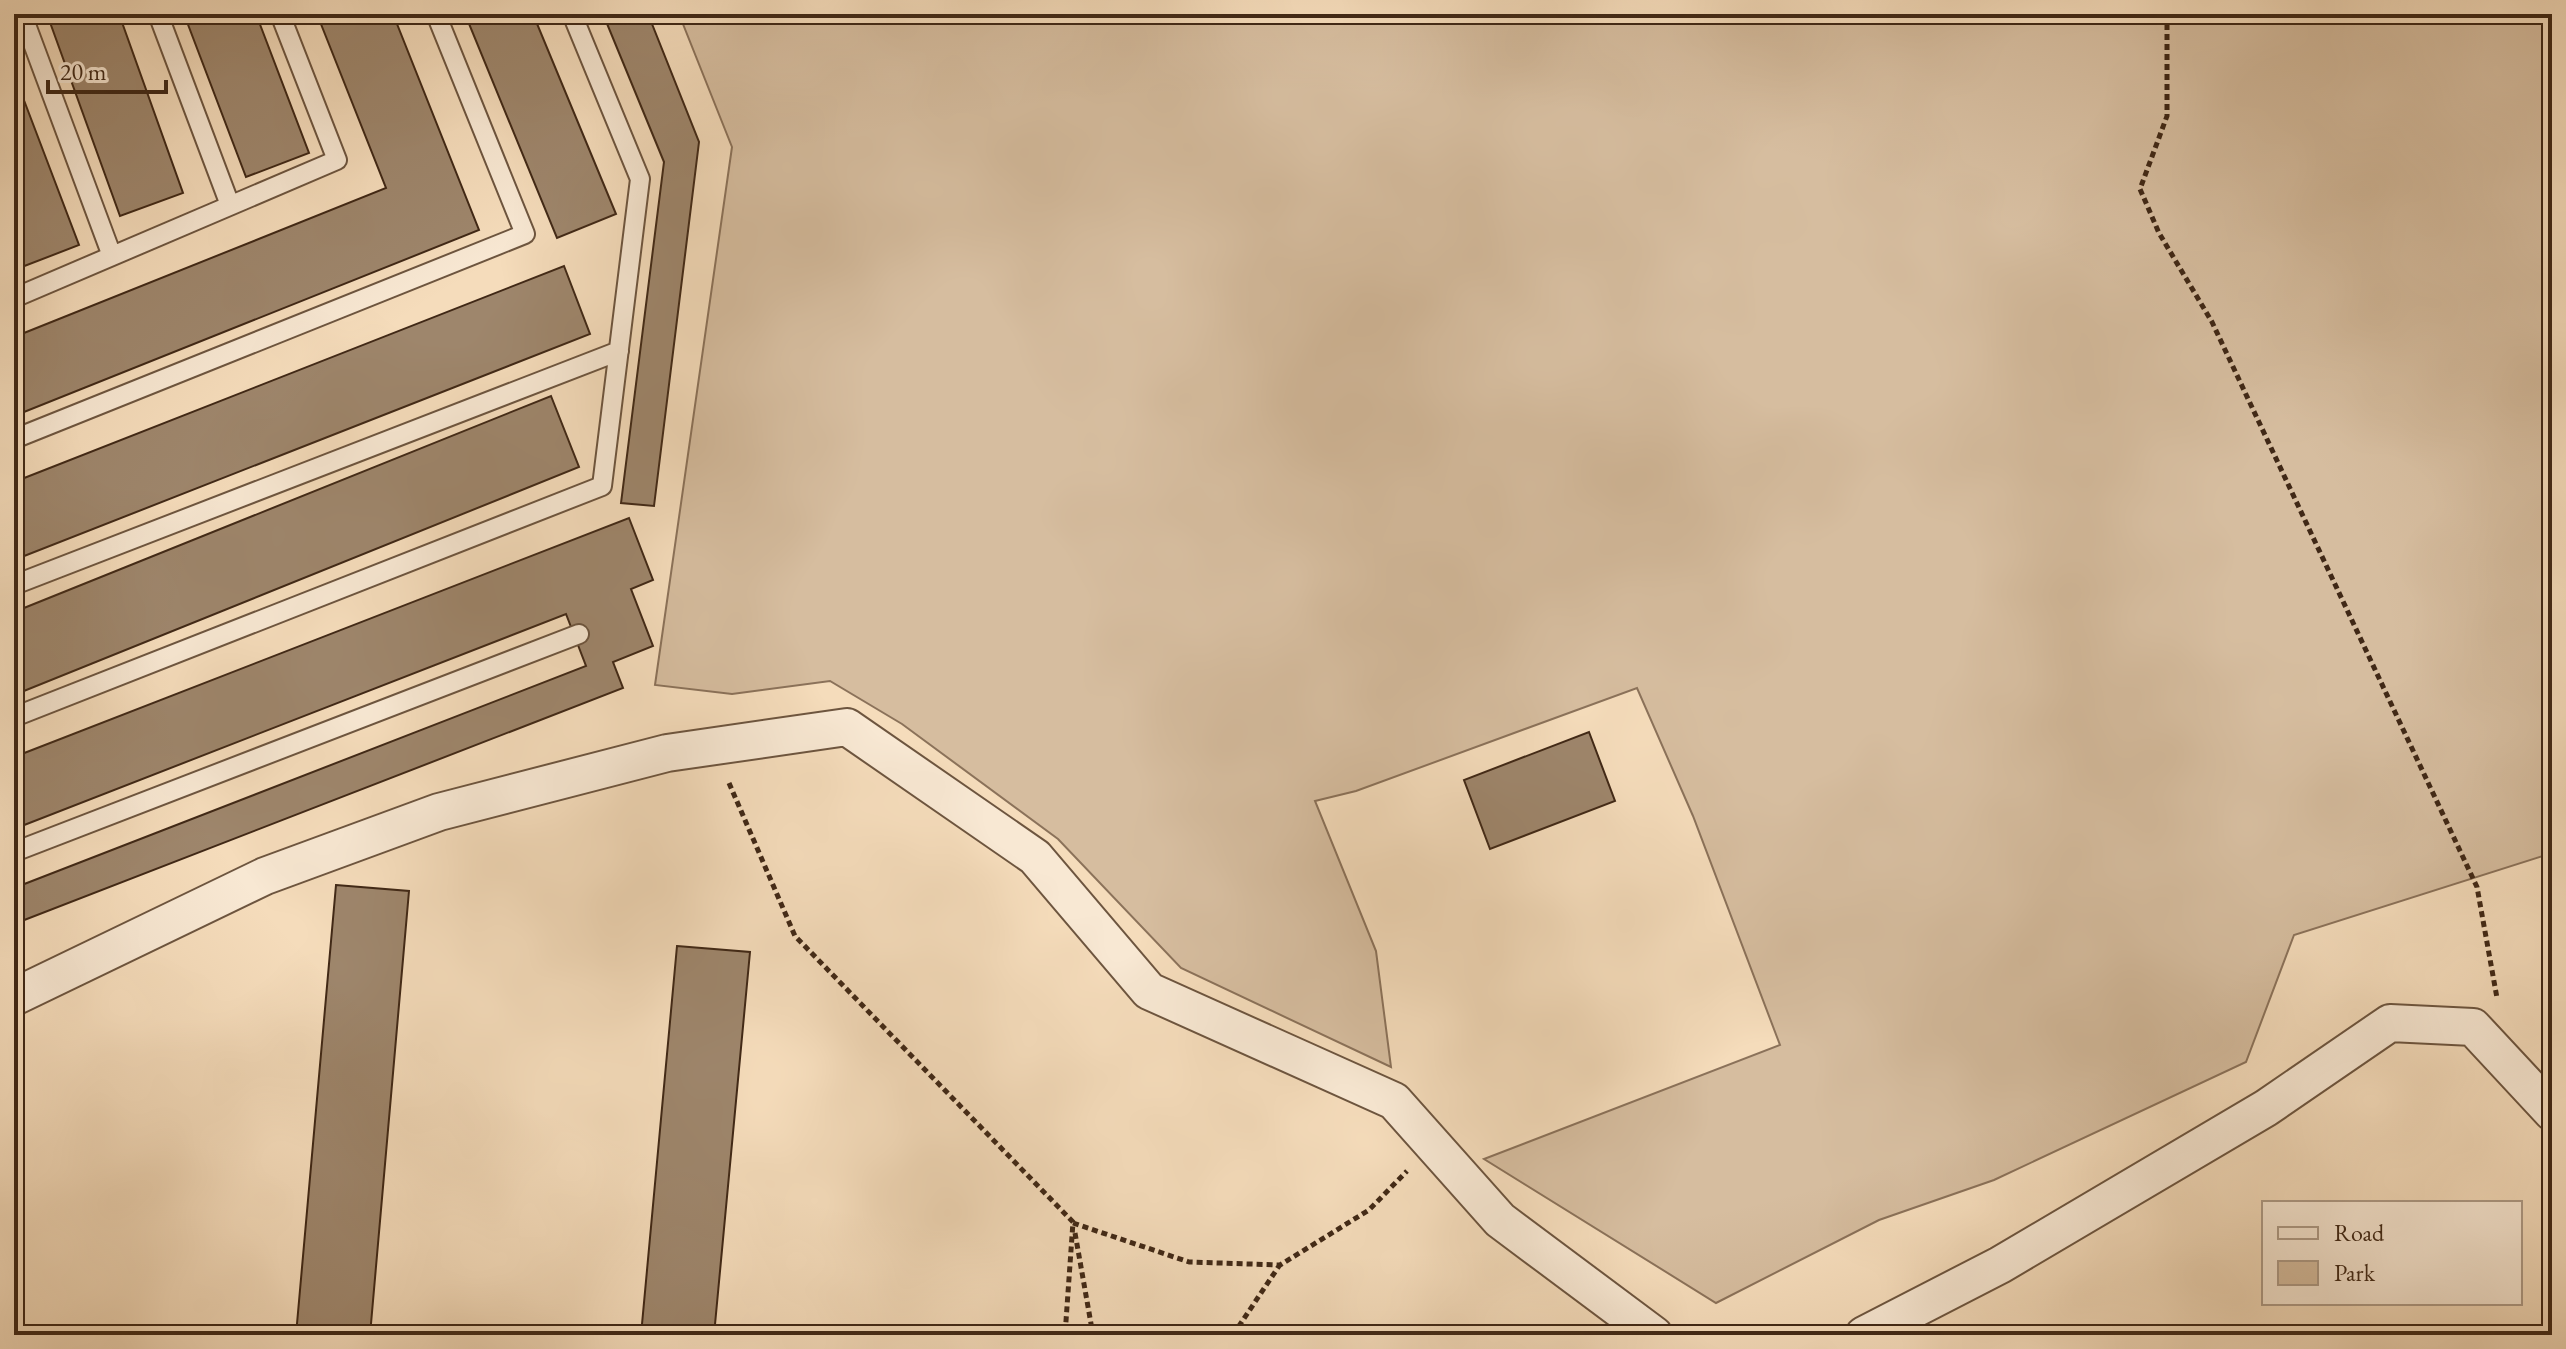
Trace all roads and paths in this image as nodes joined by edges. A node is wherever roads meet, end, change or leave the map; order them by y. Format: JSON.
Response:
{"nodes":[{"id":1,"x":22,"y":14,"type":"edge"},
{"id":2,"x":158,"y":14,"type":"edge"},
{"id":3,"x":280,"y":14,"type":"edge"},
{"id":4,"x":436,"y":14,"type":"edge"},
{"id":5,"x":572,"y":14,"type":"edge"},
{"id":6,"x":2167,"y":14,"type":"edge"},
{"id":7,"x":230,"y":205,"type":"junction"},
{"id":8,"x":112,"y":256,"type":"junction"},
{"id":9,"x":14,"y":298,"type":"edge"},
{"id":10,"x":619,"y":351,"type":"junction"},
{"id":11,"x":14,"y":439,"type":"edge"},
{"id":12,"x":14,"y":585,"type":"edge"},
{"id":13,"x":579,"y":634,"type":"dead end"},
{"id":14,"x":14,"y":717,"type":"edge"},
{"id":15,"x":714,"y":746,"type":"junction"},
{"id":16,"x":14,"y":852,"type":"edge"},
{"id":17,"x":14,"y":997,"type":"edge"},
{"id":18,"x":2499,"y":1006,"type":"dead end"},
{"id":19,"x":2552,"y":1112,"type":"edge"},
{"id":20,"x":1433,"y":1144,"type":"junction"},
{"id":21,"x":1073,"y":1222,"type":"junction"},
{"id":22,"x":1280,"y":1265,"type":"junction"},
{"id":23,"x":1065,"y":1335,"type":"edge"},
{"id":24,"x":1093,"y":1335,"type":"edge"},
{"id":25,"x":1233,"y":1335,"type":"edge"},
{"id":26,"x":1654,"y":1335,"type":"edge"},
{"id":27,"x":1864,"y":1335,"type":"edge"}],
"edges":[{"from":1,"to":8,"type":"lane"},
{"from":2,"to":7,"type":"lane"},
{"from":3,"to":7,"type":"lane"},
{"from":4,"to":11,"type":"lane"},
{"from":5,"to":10,"type":"lane"},
{"from":6,"to":18,"type":"path"},
{"from":7,"to":8,"type":"lane"},
{"from":8,"to":9,"type":"lane"},
{"from":10,"to":12,"type":"lane"},
{"from":10,"to":14,"type":"lane"},
{"from":13,"to":16,"type":"lane"},
{"from":15,"to":17,"type":"street"},
{"from":15,"to":20,"type":"street"},
{"from":15,"to":21,"type":"path"},
{"from":19,"to":27,"type":"street"},
{"from":20,"to":22,"type":"path"},
{"from":20,"to":26,"type":"street"},
{"from":21,"to":22,"type":"path"},
{"from":21,"to":23,"type":"path"},
{"from":21,"to":24,"type":"path"},
{"from":22,"to":25,"type":"path"}]}
